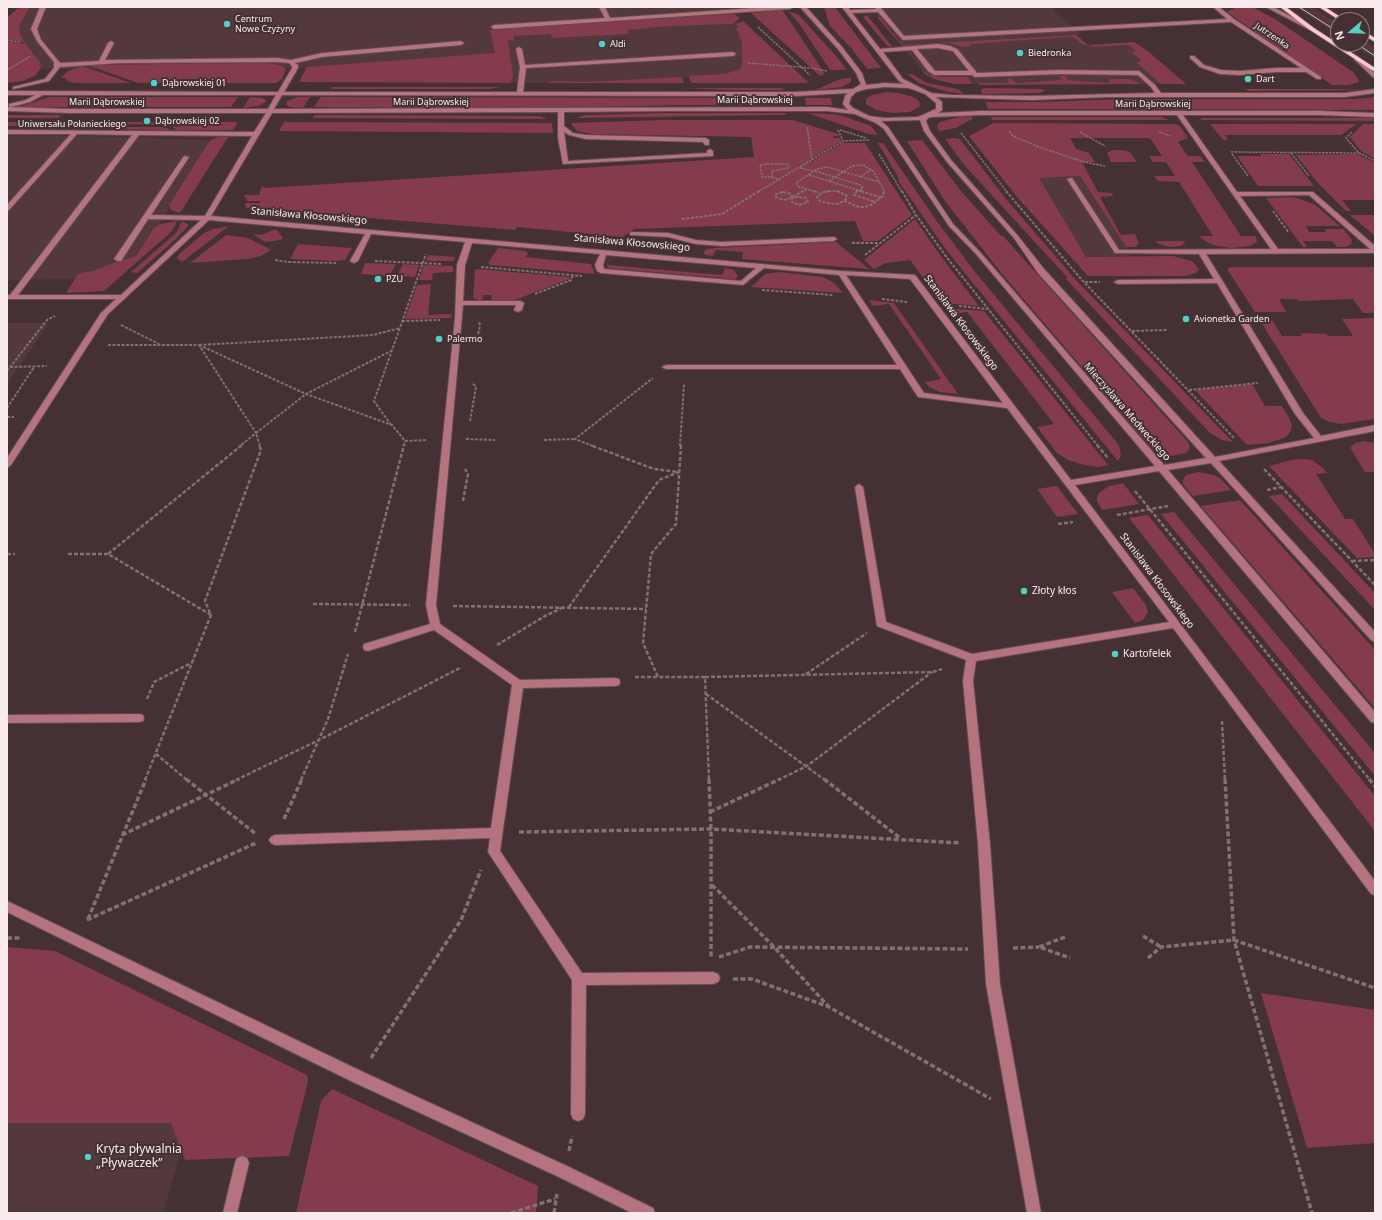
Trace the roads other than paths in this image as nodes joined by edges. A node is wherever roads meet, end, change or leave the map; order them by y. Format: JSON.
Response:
{"nodes":[{"id":1,"x":43,"y":7,"type":"edge"},
{"id":2,"x":602,"y":7,"type":"edge"},
{"id":3,"x":790,"y":7,"type":"edge"},
{"id":4,"x":803,"y":7,"type":"edge"},
{"id":5,"x":844,"y":7,"type":"edge"},
{"id":6,"x":1216,"y":7,"type":"edge"},
{"id":7,"x":1269,"y":7,"type":"edge"},
{"id":8,"x":1283,"y":7,"type":"edge"},
{"id":9,"x":878,"y":9,"type":"edge"},
{"id":10,"x":814,"y":10,"type":"dead end"},
{"id":11,"x":849,"y":12,"type":"junction"},
{"id":12,"x":812,"y":18,"type":"junction"},
{"id":13,"x":608,"y":19,"type":"junction"},
{"id":14,"x":1232,"y":20,"type":"junction"},
{"id":15,"x":494,"y":27,"type":"dead end"},
{"id":16,"x":1312,"y":29,"type":"junction"},
{"id":17,"x":111,"y":42,"type":"dead end"},
{"id":18,"x":461,"y":43,"type":"dead end"},
{"id":19,"x":913,"y":48,"type":"junction"},
{"id":20,"x":519,"y":49,"type":"dead end"},
{"id":21,"x":879,"y":51,"type":"junction"},
{"id":22,"x":733,"y":54,"type":"dead end"},
{"id":23,"x":1192,"y":57,"type":"dead end"},
{"id":24,"x":1356,"y":58,"type":"junction"},
{"id":25,"x":102,"y":61,"type":"junction"},
{"id":26,"x":291,"y":62,"type":"junction"},
{"id":27,"x":58,"y":65,"type":"junction"},
{"id":28,"x":523,"y":67,"type":"junction"},
{"id":29,"x":1307,"y":70,"type":"junction"},
{"id":30,"x":1375,"y":70,"type":"edge"},
{"id":31,"x":973,"y":73,"type":"junction"},
{"id":32,"x":1375,"y":77,"type":"edge"},
{"id":33,"x":1319,"y":78,"type":"dead end"},
{"id":34,"x":47,"y":80,"type":"junction"},
{"id":35,"x":914,"y":88,"type":"junction"},
{"id":36,"x":7,"y":89,"type":"edge"},
{"id":37,"x":857,"y":90,"type":"junction"},
{"id":38,"x":1375,"y":91,"type":"edge"},
{"id":39,"x":7,"y":93,"type":"edge"},
{"id":40,"x":43,"y":93,"type":"junction"},
{"id":41,"x":281,"y":93,"type":"junction"},
{"id":42,"x":520,"y":93,"type":"junction"},
{"id":43,"x":931,"y":95,"type":"junction"},
{"id":44,"x":1159,"y":95,"type":"junction"},
{"id":45,"x":7,"y":105,"type":"edge"},
{"id":46,"x":7,"y":109,"type":"edge"},
{"id":47,"x":269,"y":111,"type":"junction"},
{"id":48,"x":561,"y":111,"type":"junction"},
{"id":49,"x":855,"y":112,"type":"junction"},
{"id":50,"x":1179,"y":113,"type":"junction"},
{"id":51,"x":1375,"y":115,"type":"edge"},
{"id":52,"x":928,"y":116,"type":"junction"},
{"id":53,"x":868,"y":118,"type":"junction"},
{"id":54,"x":562,"y":127,"type":"junction"},
{"id":55,"x":7,"y":132,"type":"edge"},
{"id":56,"x":75,"y":133,"type":"junction"},
{"id":57,"x":137,"y":133,"type":"junction"},
{"id":58,"x":256,"y":134,"type":"junction"},
{"id":59,"x":707,"y":144,"type":"dead end"},
{"id":60,"x":710,"y":151,"type":"dead end"},
{"id":61,"x":186,"y":157,"type":"dead end"},
{"id":62,"x":1070,"y":179,"type":"dead end"},
{"id":63,"x":1235,"y":194,"type":"junction"},
{"id":64,"x":7,"y":209,"type":"edge"},
{"id":65,"x":146,"y":217,"type":"junction"},
{"id":66,"x":207,"y":218,"type":"junction"},
{"id":67,"x":369,"y":232,"type":"junction"},
{"id":68,"x":632,"y":234,"type":"dead end"},
{"id":69,"x":834,"y":239,"type":"dead end"},
{"id":70,"x":470,"y":240,"type":"junction"},
{"id":71,"x":696,"y":242,"type":"junction"},
{"id":72,"x":1375,"y":251,"type":"edge"},
{"id":73,"x":604,"y":252,"type":"junction"},
{"id":74,"x":1276,"y":252,"type":"junction"},
{"id":75,"x":1202,"y":253,"type":"junction"},
{"id":76,"x":118,"y":259,"type":"dead end"},
{"id":77,"x":690,"y":259,"type":"junction"},
{"id":78,"x":354,"y":261,"type":"dead end"},
{"id":79,"x":762,"y":266,"type":"junction"},
{"id":80,"x":841,"y":273,"type":"junction"},
{"id":81,"x":1219,"y":281,"type":"junction"},
{"id":82,"x":1118,"y":282,"type":"dead end"},
{"id":83,"x":9,"y":297,"type":"edge"},
{"id":84,"x":122,"y":297,"type":"junction"},
{"id":85,"x":459,"y":303,"type":"junction"},
{"id":86,"x":518,"y":310,"type":"dead end"},
{"id":87,"x":666,"y":367,"type":"road end"},
{"id":88,"x":903,"y":367,"type":"junction"},
{"id":89,"x":1010,"y":406,"type":"junction"},
{"id":90,"x":1375,"y":428,"type":"edge"},
{"id":91,"x":1319,"y":439,"type":"junction"},
{"id":92,"x":1212,"y":460,"type":"junction"},
{"id":93,"x":7,"y":465,"type":"edge"},
{"id":94,"x":1161,"y":468,"type":"junction"},
{"id":95,"x":1069,"y":483,"type":"junction"},
{"id":96,"x":859,"y":487,"type":"dead end"},
{"id":97,"x":1176,"y":624,"type":"junction"},
{"id":98,"x":435,"y":626,"type":"junction"},
{"id":99,"x":1375,"y":638,"type":"edge"},
{"id":100,"x":368,"y":647,"type":"dead end"},
{"id":101,"x":971,"y":658,"type":"junction"},
{"id":102,"x":615,"y":682,"type":"dead end"},
{"id":103,"x":518,"y":684,"type":"junction"},
{"id":104,"x":139,"y":718,"type":"road end"},
{"id":105,"x":7,"y":719,"type":"edge"},
{"id":106,"x":1375,"y":719,"type":"edge"},
{"id":107,"x":496,"y":833,"type":"junction"},
{"id":108,"x":269,"y":840,"type":"road end"},
{"id":109,"x":1375,"y":890,"type":"edge"},
{"id":110,"x":7,"y":906,"type":"edge"},
{"id":111,"x":713,"y":978,"type":"road end"},
{"id":112,"x":579,"y":979,"type":"junction"},
{"id":113,"x":578,"y":1114,"type":"road end"},
{"id":114,"x":242,"y":1164,"type":"dead end"},
{"id":115,"x":230,"y":1213,"type":"edge"},
{"id":116,"x":648,"y":1213,"type":"edge"},
{"id":117,"x":1034,"y":1213,"type":"edge"}],
"edges":[{"from":1,"to":27,"type":"street"},
{"from":2,"to":13,"type":"street"},
{"from":3,"to":13,"type":"street"},
{"from":4,"to":12,"type":"street"},
{"from":5,"to":11,"type":"street"},
{"from":6,"to":14,"type":"street","name":"Jutrzenka"},
{"from":7,"to":16,"type":"street"},
{"from":8,"to":16,"type":"main road"},
{"from":9,"to":11,"type":"street"},
{"from":9,"to":14,"type":"street"},
{"from":10,"to":12,"type":"street"},
{"from":11,"to":21,"type":"street"},
{"from":12,"to":37,"type":"street"},
{"from":13,"to":15,"type":"street"},
{"from":14,"to":29,"type":"street","name":"Jutrzenka"},
{"from":16,"to":24,"type":"main road"},
{"from":17,"to":25,"type":"street"},
{"from":18,"to":26,"type":"street"},
{"from":19,"to":21,"type":"street"},
{"from":19,"to":31,"type":"street"},
{"from":19,"to":31,"type":"street"},
{"from":20,"to":28,"type":"street"},
{"from":21,"to":35,"type":"street"},
{"from":22,"to":28,"type":"street"},
{"from":23,"to":29,"type":"street"},
{"from":24,"to":30,"type":"main road"},
{"from":24,"to":32,"type":"street"},
{"from":25,"to":26,"type":"street"},
{"from":25,"to":27,"type":"street"},
{"from":26,"to":41,"type":"street"},
{"from":27,"to":34,"type":"street"},
{"from":28,"to":42,"type":"street"},
{"from":29,"to":33,"type":"street","name":"Jutrzenka"},
{"from":31,"to":44,"type":"street"},
{"from":34,"to":36,"type":"street"},
{"from":34,"to":40,"type":"street"},
{"from":35,"to":37,"type":"street","name":"Marii Dąbrowskiej"},
{"from":35,"to":43,"type":"street","name":"Marii Dąbrowskiej"},
{"from":37,"to":42,"type":"street","name":"Marii Dąbrowskiej"},
{"from":37,"to":49,"type":"street"},
{"from":38,"to":44,"type":"street","name":"Marii Dąbrowskiej"},
{"from":39,"to":40,"type":"street","name":"Marii Dąbrowskiej"},
{"from":40,"to":41,"type":"street","name":"Marii Dąbrowskiej"},
{"from":40,"to":45,"type":"street"},
{"from":41,"to":42,"type":"street","name":"Marii Dąbrowskiej"},
{"from":41,"to":47,"type":"street"},
{"from":43,"to":44,"type":"street","name":"Marii Dąbrowskiej"},
{"from":43,"to":52,"type":"street"},
{"from":46,"to":47,"type":"street","name":"Marii Dąbrowskiej"},
{"from":47,"to":48,"type":"street","name":"Marii Dąbrowskiej"},
{"from":47,"to":58,"type":"street"},
{"from":48,"to":49,"type":"street","name":"Marii Dąbrowskiej"},
{"from":48,"to":54,"type":"street"},
{"from":49,"to":53,"type":"street","name":"Marii Dąbrowskiej"},
{"from":50,"to":51,"type":"street","name":"Marii Dąbrowskiej"},
{"from":50,"to":52,"type":"street","name":"Marii Dąbrowskiej"},
{"from":50,"to":63,"type":"street"},
{"from":52,"to":53,"type":"street","name":"Marii Dąbrowskiej"},
{"from":52,"to":92,"type":"street"},
{"from":53,"to":94,"type":"street","name":"Mieczysława Medweckiego"},
{"from":54,"to":59,"type":"street"},
{"from":54,"to":60,"type":"street"},
{"from":55,"to":56,"type":"street","name":"Uniwersału Połanieckiego"},
{"from":56,"to":57,"type":"street","name":"Uniwersału Połanieckiego"},
{"from":56,"to":64,"type":"street"},
{"from":57,"to":58,"type":"street","name":"Uniwersału Połanieckiego"},
{"from":57,"to":83,"type":"street"},
{"from":58,"to":66,"type":"street"},
{"from":61,"to":65,"type":"street"},
{"from":62,"to":75,"type":"street"},
{"from":63,"to":72,"type":"street"},
{"from":63,"to":74,"type":"street"},
{"from":65,"to":66,"type":"street","name":"Stanisława Kłosowskiego"},
{"from":65,"to":76,"type":"street"},
{"from":66,"to":67,"type":"street","name":"Stanisława Kłosowskiego"},
{"from":66,"to":84,"type":"street"},
{"from":67,"to":70,"type":"street","name":"Stanisława Kłosowskiego"},
{"from":67,"to":78,"type":"street"},
{"from":68,"to":71,"type":"street"},
{"from":69,"to":71,"type":"street"},
{"from":70,"to":73,"type":"street","name":"Stanisława Kłosowskiego"},
{"from":70,"to":85,"type":"street"},
{"from":71,"to":77,"type":"street"},
{"from":72,"to":74,"type":"street"},
{"from":73,"to":77,"type":"street","name":"Stanisława Kłosowskiego"},
{"from":73,"to":79,"type":"street"},
{"from":74,"to":75,"type":"street"},
{"from":75,"to":81,"type":"street"},
{"from":77,"to":79,"type":"street","name":"Stanisława Kłosowskiego"},
{"from":79,"to":80,"type":"street","name":"Stanisława Kłosowskiego"},
{"from":80,"to":88,"type":"street"},
{"from":80,"to":89,"type":"street","name":"Stanisława Kłosowskiego"},
{"from":81,"to":82,"type":"street"},
{"from":81,"to":91,"type":"street"},
{"from":83,"to":84,"type":"street"},
{"from":84,"to":93,"type":"street"},
{"from":85,"to":86,"type":"street"},
{"from":85,"to":98,"type":"street"},
{"from":87,"to":88,"type":"street"},
{"from":88,"to":89,"type":"street"},
{"from":89,"to":95,"type":"street","name":"Stanisława Kłosowskiego"},
{"from":90,"to":91,"type":"street"},
{"from":91,"to":92,"type":"street"},
{"from":92,"to":94,"type":"street"},
{"from":92,"to":99,"type":"street"},
{"from":94,"to":95,"type":"street"},
{"from":94,"to":106,"type":"street","name":"Mieczysława Medweckiego"},
{"from":95,"to":97,"type":"street","name":"Stanisława Kłosowskiego"},
{"from":96,"to":101,"type":"street"},
{"from":97,"to":101,"type":"street"},
{"from":97,"to":109,"type":"street","name":"Stanisława Kłosowskiego"},
{"from":98,"to":100,"type":"street"},
{"from":98,"to":103,"type":"street"},
{"from":101,"to":117,"type":"street"},
{"from":102,"to":103,"type":"street"},
{"from":103,"to":107,"type":"street"},
{"from":104,"to":105,"type":"street"},
{"from":107,"to":108,"type":"street"},
{"from":107,"to":112,"type":"street"},
{"from":110,"to":116,"type":"street"},
{"from":111,"to":112,"type":"street"},
{"from":112,"to":113,"type":"street"},
{"from":114,"to":115,"type":"street"}]}
